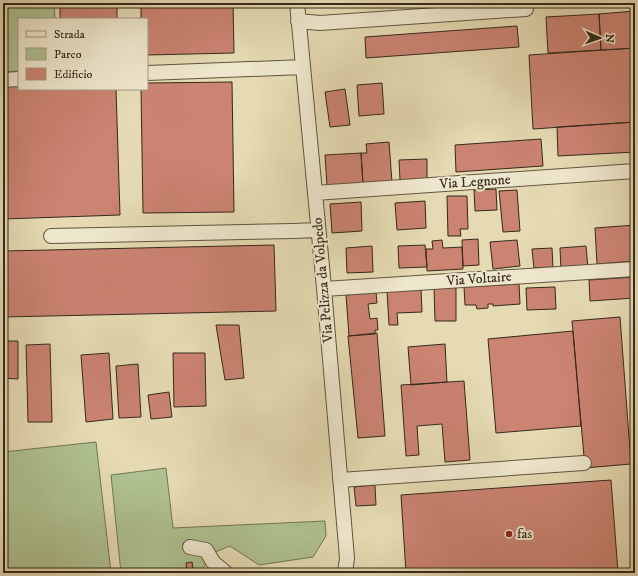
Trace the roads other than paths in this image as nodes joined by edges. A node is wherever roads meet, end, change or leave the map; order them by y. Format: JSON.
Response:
{"nodes":[{"id":1,"x":297,"y":3,"type":"edge"},
{"id":2,"x":526,"y":9,"type":"dead end"},
{"id":3,"x":298,"y":21,"type":"junction"},
{"id":4,"x":303,"y":67,"type":"junction"},
{"id":5,"x":148,"y":73,"type":"edge"},
{"id":6,"x":18,"y":79,"type":"edge"},
{"id":7,"x":3,"y":80,"type":"edge"},
{"id":8,"x":635,"y":171,"type":"edge"},
{"id":9,"x":315,"y":193,"type":"junction"},
{"id":10,"x":318,"y":230,"type":"junction"},
{"id":11,"x":51,"y":236,"type":"dead end"},
{"id":12,"x":635,"y":269,"type":"edge"},
{"id":13,"x":324,"y":289,"type":"junction"},
{"id":14,"x":584,"y":463,"type":"dead end"},
{"id":15,"x":340,"y":480,"type":"junction"},
{"id":16,"x":347,"y":558,"type":"junction"},
{"id":17,"x":213,"y":562,"type":"dead end"},
{"id":18,"x":226,"y":573,"type":"edge"},
{"id":19,"x":334,"y":573,"type":"edge"},
{"id":20,"x":345,"y":573,"type":"edge"}],
"edges":[{"from":1,"to":3,"type":"street","name":"Via Pelizza da Volpedo"},
{"from":2,"to":3,"type":"street"},
{"from":3,"to":4,"type":"street","name":"Via Pelizza da Volpedo"},
{"from":4,"to":5,"type":"street"},
{"from":4,"to":9,"type":"street","name":"Via Pelizza da Volpedo"},
{"from":6,"to":7,"type":"street"},
{"from":8,"to":9,"type":"street","name":"Via Legnone"},
{"from":9,"to":10,"type":"street","name":"Via Pelizza da Volpedo"},
{"from":10,"to":11,"type":"street"},
{"from":10,"to":13,"type":"street","name":"Via Pelizza da Volpedo"},
{"from":12,"to":13,"type":"street","name":"Via Voltaire"},
{"from":13,"to":15,"type":"street","name":"Via Pelizza da Volpedo"},
{"from":14,"to":15,"type":"street"},
{"from":15,"to":16,"type":"street","name":"Via Pelizza da Volpedo"},
{"from":16,"to":19,"type":"street"},
{"from":16,"to":20,"type":"street","name":"Via Pelizza da Volpedo"},
{"from":17,"to":18,"type":"street"}]}
